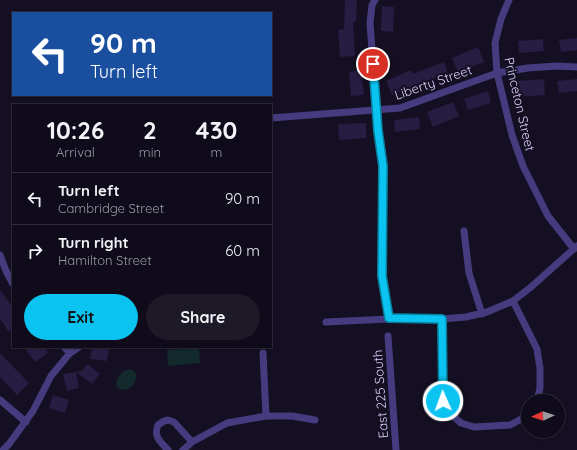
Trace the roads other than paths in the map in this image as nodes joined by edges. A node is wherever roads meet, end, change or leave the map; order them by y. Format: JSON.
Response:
{"nodes":[{"id":1,"x":375,"y":0,"type":"edge"},
{"id":2,"x":510,"y":0,"type":"edge"},
{"id":3,"x":577,"y":67,"type":"edge"},
{"id":4,"x":497,"y":74,"type":"junction"},
{"id":5,"x":376,"y":110,"type":"junction"},
{"id":6,"x":272,"y":118,"type":"edge"},
{"id":7,"x":464,"y":231,"type":"dead end"},
{"id":8,"x":576,"y":248,"type":"edge"},
{"id":9,"x":0,"y":255,"type":"edge"},
{"id":10,"x":12,"y":282,"type":"edge"},
{"id":11,"x":513,"y":300,"type":"junction"},
{"id":12,"x":482,"y":314,"type":"junction"},
{"id":13,"x":389,"y":318,"type":"junction"},
{"id":14,"x":442,"y":319,"type":"junction"},
{"id":15,"x":326,"y":322,"type":"dead end"},
{"id":16,"x":388,"y":336,"type":"dead end"},
{"id":17,"x":65,"y":348,"type":"edge"},
{"id":18,"x":78,"y":348,"type":"edge"},
{"id":19,"x":263,"y":353,"type":"dead end"},
{"id":20,"x":70,"y":354,"type":"junction"},
{"id":21,"x":539,"y":394,"type":"edge"},
{"id":22,"x":0,"y":400,"type":"edge"},
{"id":23,"x":266,"y":416,"type":"junction"},
{"id":24,"x":521,"y":419,"type":"edge"},
{"id":25,"x":315,"y":420,"type":"dead end"},
{"id":26,"x":26,"y":422,"type":"junction"},
{"id":27,"x":192,"y":442,"type":"junction"},
{"id":28,"x":3,"y":450,"type":"edge"},
{"id":29,"x":168,"y":450,"type":"edge"},
{"id":30,"x":183,"y":450,"type":"edge"},
{"id":31,"x":396,"y":450,"type":"edge"}],
"edges":[{"from":1,"to":5,"type":"street"},
{"from":2,"to":4,"type":"street","name":"Princeton Street"},
{"from":3,"to":4,"type":"street","name":"Liberty Street"},
{"from":4,"to":5,"type":"street","name":"Liberty Street"},
{"from":4,"to":8,"type":"street","name":"Princeton Street"},
{"from":5,"to":6,"type":"street","name":"Liberty Street"},
{"from":5,"to":13,"type":"street"},
{"from":7,"to":12,"type":"street"},
{"from":8,"to":11,"type":"street"},
{"from":9,"to":10,"type":"street"},
{"from":11,"to":12,"type":"street"},
{"from":11,"to":21,"type":"street"},
{"from":12,"to":14,"type":"street"},
{"from":13,"to":14,"type":"street"},
{"from":13,"to":15,"type":"street"},
{"from":14,"to":24,"type":"street"},
{"from":16,"to":31,"type":"street","name":"East 225 South"},
{"from":17,"to":20,"type":"street"},
{"from":18,"to":20,"type":"street"},
{"from":19,"to":23,"type":"street"},
{"from":20,"to":26,"type":"street"},
{"from":22,"to":26,"type":"street"},
{"from":23,"to":25,"type":"street"},
{"from":23,"to":27,"type":"street"},
{"from":26,"to":28,"type":"street"},
{"from":27,"to":29,"type":"street"},
{"from":27,"to":30,"type":"street"}]}
